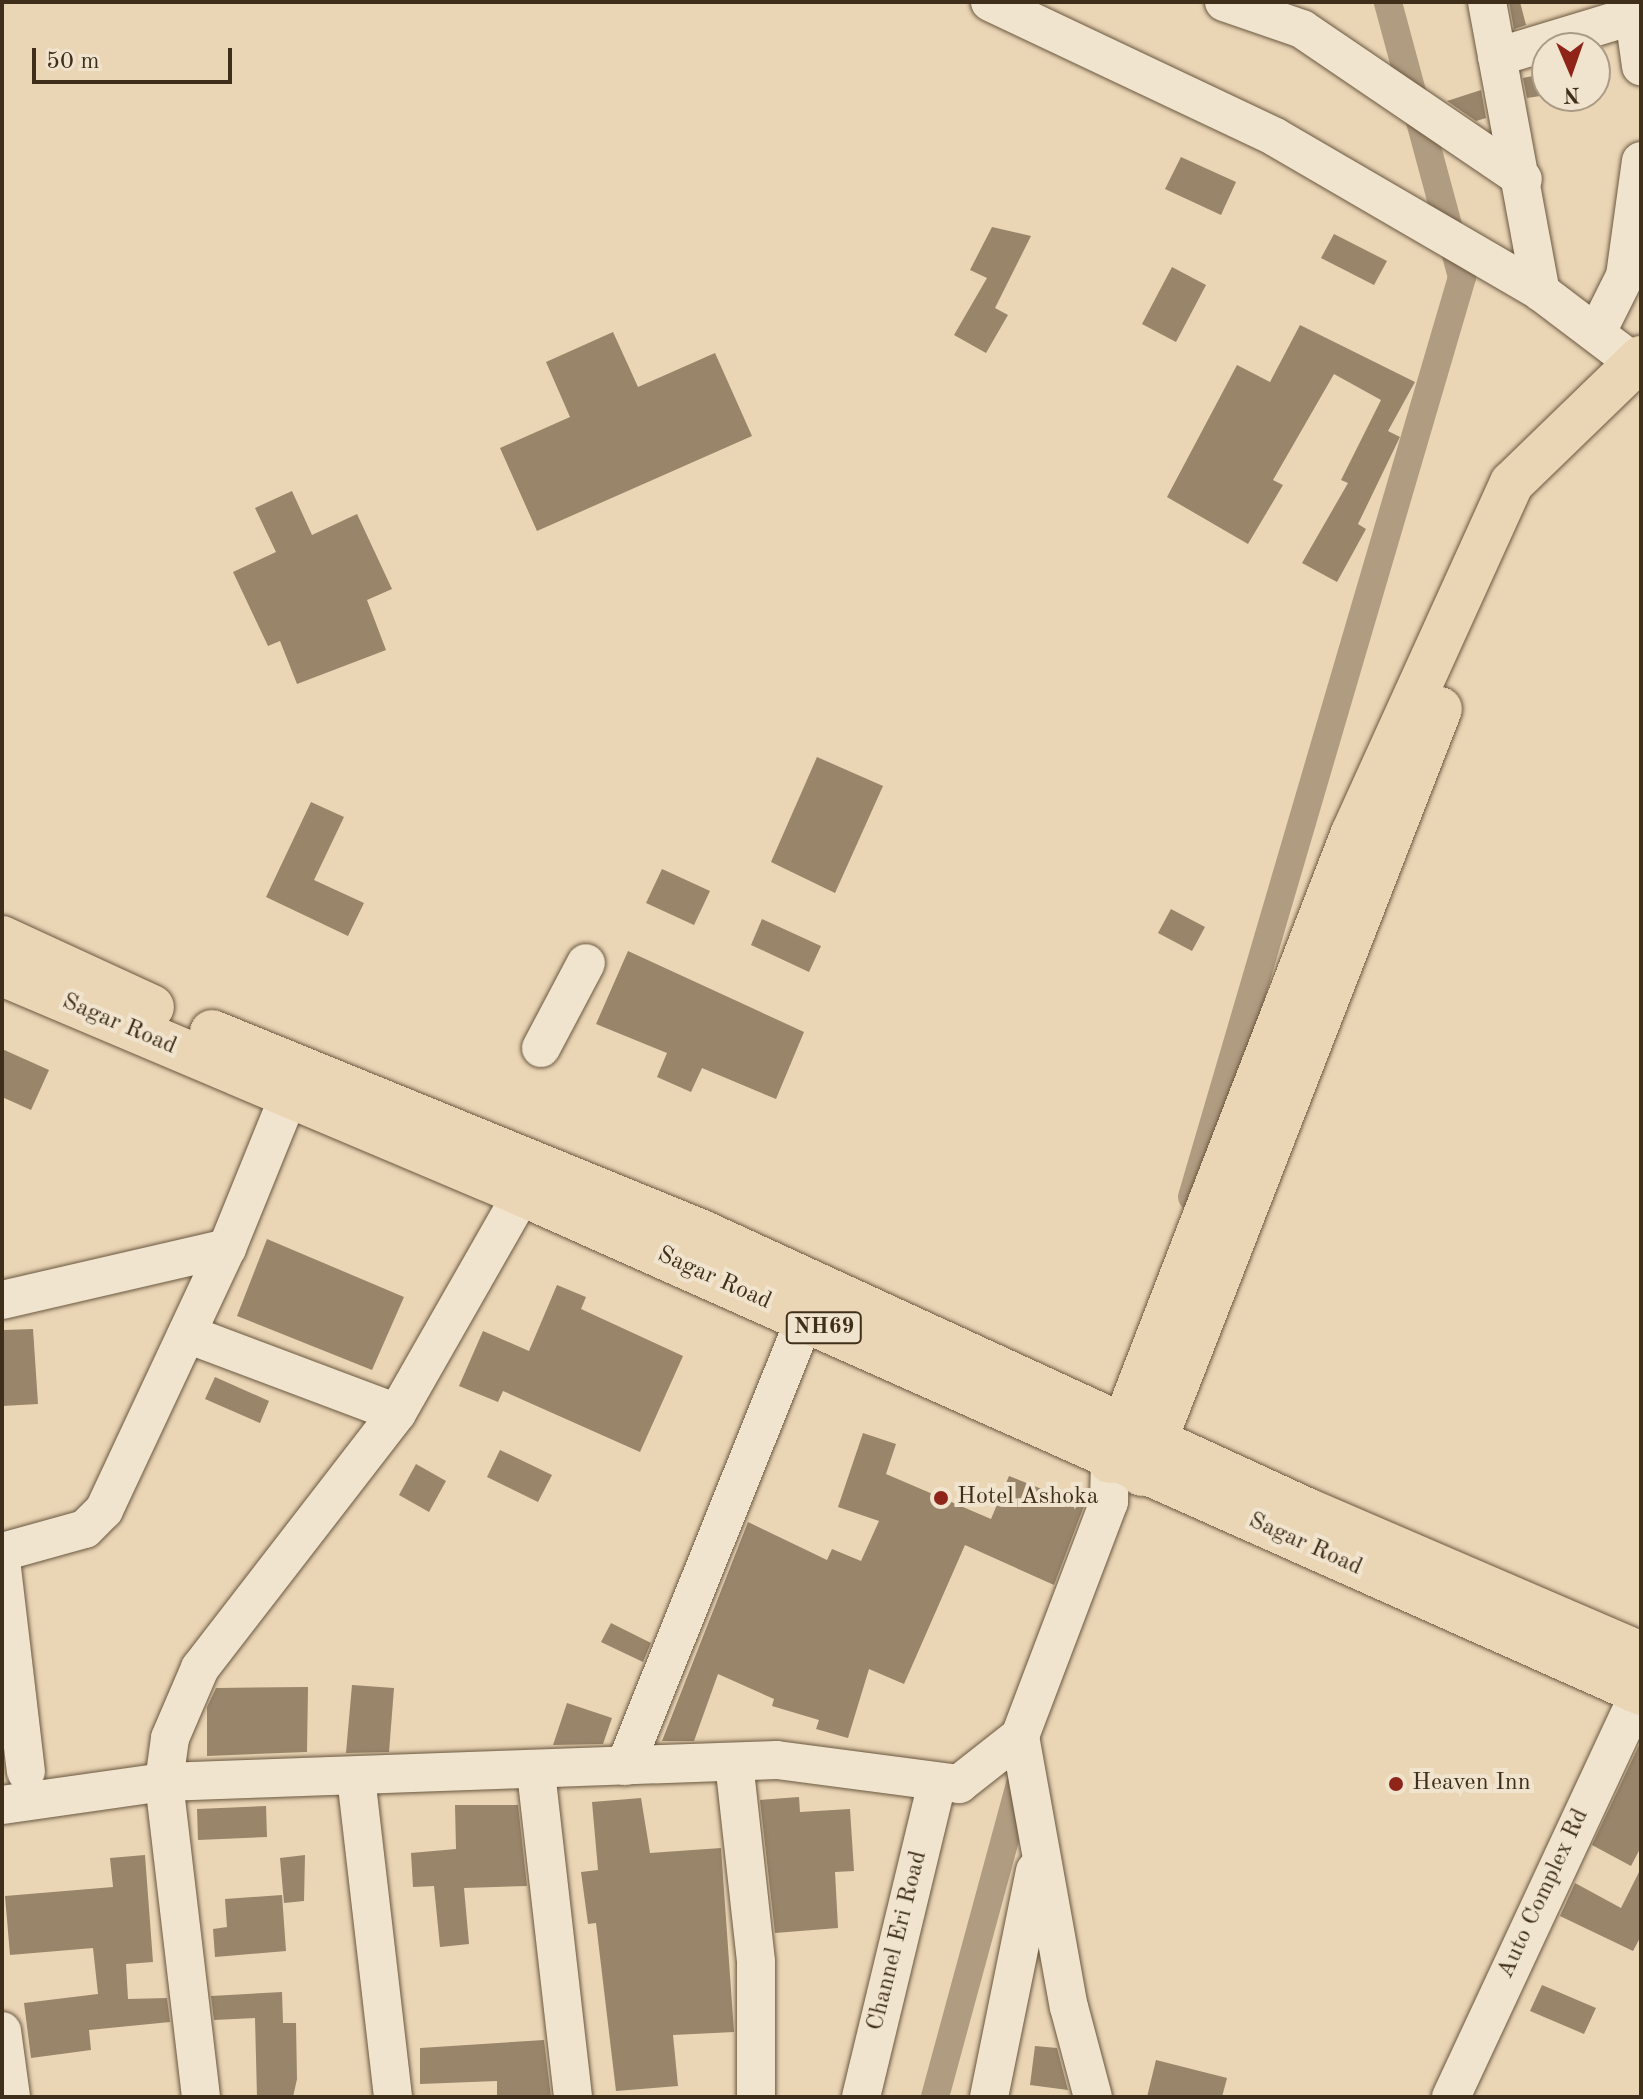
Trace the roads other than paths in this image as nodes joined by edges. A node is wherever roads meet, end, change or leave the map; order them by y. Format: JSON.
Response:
{"nodes":[{"id":1,"x":990,"y":2,"type":"edge"},
{"id":2,"x":1224,"y":2,"type":"edge"},
{"id":3,"x":1487,"y":2,"type":"edge"},
{"id":4,"x":1633,"y":8,"type":"edge"},
{"id":5,"x":1301,"y":15,"type":"edge"},
{"id":6,"x":1579,"y":16,"type":"edge"},
{"id":7,"x":1497,"y":57,"type":"junction"},
{"id":8,"x":1641,"y":66,"type":"edge"},
{"id":9,"x":1641,"y":161,"type":"edge"},
{"id":10,"x":1523,"y":179,"type":"junction"},
{"id":11,"x":1541,"y":292,"type":"junction"},
{"id":12,"x":1598,"y":330,"type":"junction"},
{"id":13,"x":1639,"y":361,"type":"edge"},
{"id":14,"x":2,"y":938,"type":"edge"},
{"id":15,"x":586,"y":963,"type":"dead end"},
{"id":16,"x":2,"y":974,"type":"edge"},
{"id":17,"x":541,"y":1048,"type":"dead end"},
{"id":18,"x":288,"y":1098,"type":"junction"},
{"id":19,"x":522,"y":1194,"type":"junction"},
{"id":20,"x":227,"y":1248,"type":"junction"},
{"id":21,"x":2,"y":1300,"type":"edge"},
{"id":22,"x":805,"y":1319,"type":"junction"},
{"id":23,"x":187,"y":1334,"type":"junction"},
{"id":24,"x":397,"y":1413,"type":"junction"},
{"id":25,"x":1129,"y":1460,"type":"junction"},
{"id":26,"x":2,"y":1552,"type":"edge"},
{"id":27,"x":2,"y":1568,"type":"edge"},
{"id":28,"x":1640,"y":1680,"type":"edge"},
{"id":29,"x":1020,"y":1736,"type":"junction"},
{"id":30,"x":734,"y":1762,"type":"junction"},
{"id":31,"x":625,"y":1766,"type":"junction"},
{"id":32,"x":26,"y":1772,"type":"dead end"},
{"id":33,"x":536,"y":1772,"type":"junction"},
{"id":34,"x":356,"y":1777,"type":"junction"},
{"id":35,"x":164,"y":1782,"type":"junction"},
{"id":36,"x":936,"y":1786,"type":"junction"},
{"id":37,"x":2,"y":1805,"type":"edge"},
{"id":38,"x":1038,"y":1853,"type":"junction"},
{"id":39,"x":2,"y":2031,"type":"edge"},
{"id":40,"x":11,"y":2097,"type":"edge"},
{"id":41,"x":201,"y":2097,"type":"edge"},
{"id":42,"x":393,"y":2097,"type":"edge"},
{"id":43,"x":573,"y":2097,"type":"edge"},
{"id":44,"x":756,"y":2097,"type":"edge"},
{"id":45,"x":861,"y":2097,"type":"edge"},
{"id":46,"x":989,"y":2097,"type":"edge"},
{"id":47,"x":1093,"y":2097,"type":"edge"},
{"id":48,"x":1451,"y":2097,"type":"edge"}],
"edges":[{"from":1,"to":11,"type":"street"},
{"from":2,"to":5,"type":"street"},
{"from":3,"to":7,"type":"street"},
{"from":4,"to":6,"type":"street"},
{"from":4,"to":8,"type":"street"},
{"from":5,"to":10,"type":"street"},
{"from":6,"to":7,"type":"street"},
{"from":7,"to":10,"type":"street"},
{"from":9,"to":12,"type":"street"},
{"from":10,"to":11,"type":"street"},
{"from":11,"to":12,"type":"street"},
{"from":12,"to":13,"type":"street"},
{"from":13,"to":25,"type":"main road"},
{"from":14,"to":25,"type":"main road","name":"Sagar Road","number":"NH69"},
{"from":15,"to":17,"type":"street"},
{"from":16,"to":18,"type":"main road","name":"Sagar Road","number":"NH69"},
{"from":18,"to":19,"type":"main road","name":"Sagar Road","number":"NH69"},
{"from":18,"to":20,"type":"street"},
{"from":19,"to":22,"type":"main road","name":"Sagar Road","number":"NH69"},
{"from":19,"to":24,"type":"street"},
{"from":20,"to":21,"type":"street"},
{"from":20,"to":23,"type":"street"},
{"from":22,"to":25,"type":"main road","name":"Sagar Road","number":"NH69"},
{"from":22,"to":31,"type":"street"},
{"from":23,"to":24,"type":"street"},
{"from":23,"to":26,"type":"street"},
{"from":24,"to":35,"type":"street"},
{"from":25,"to":28,"type":"main road","name":"Sagar Road","number":"NH69"},
{"from":25,"to":29,"type":"street"},
{"from":27,"to":32,"type":"street"},
{"from":28,"to":48,"type":"street","name":"Auto Complex Rd"},
{"from":29,"to":36,"type":"street"},
{"from":29,"to":38,"type":"street"},
{"from":30,"to":31,"type":"street"},
{"from":30,"to":36,"type":"street"},
{"from":30,"to":44,"type":"street"},
{"from":31,"to":33,"type":"street"},
{"from":33,"to":34,"type":"street"},
{"from":33,"to":43,"type":"street"},
{"from":34,"to":35,"type":"street"},
{"from":34,"to":42,"type":"street"},
{"from":35,"to":37,"type":"street"},
{"from":35,"to":41,"type":"street"},
{"from":36,"to":45,"type":"street","name":"Channel Eri Road"},
{"from":38,"to":46,"type":"street"},
{"from":38,"to":47,"type":"street"},
{"from":39,"to":40,"type":"street"}]}
